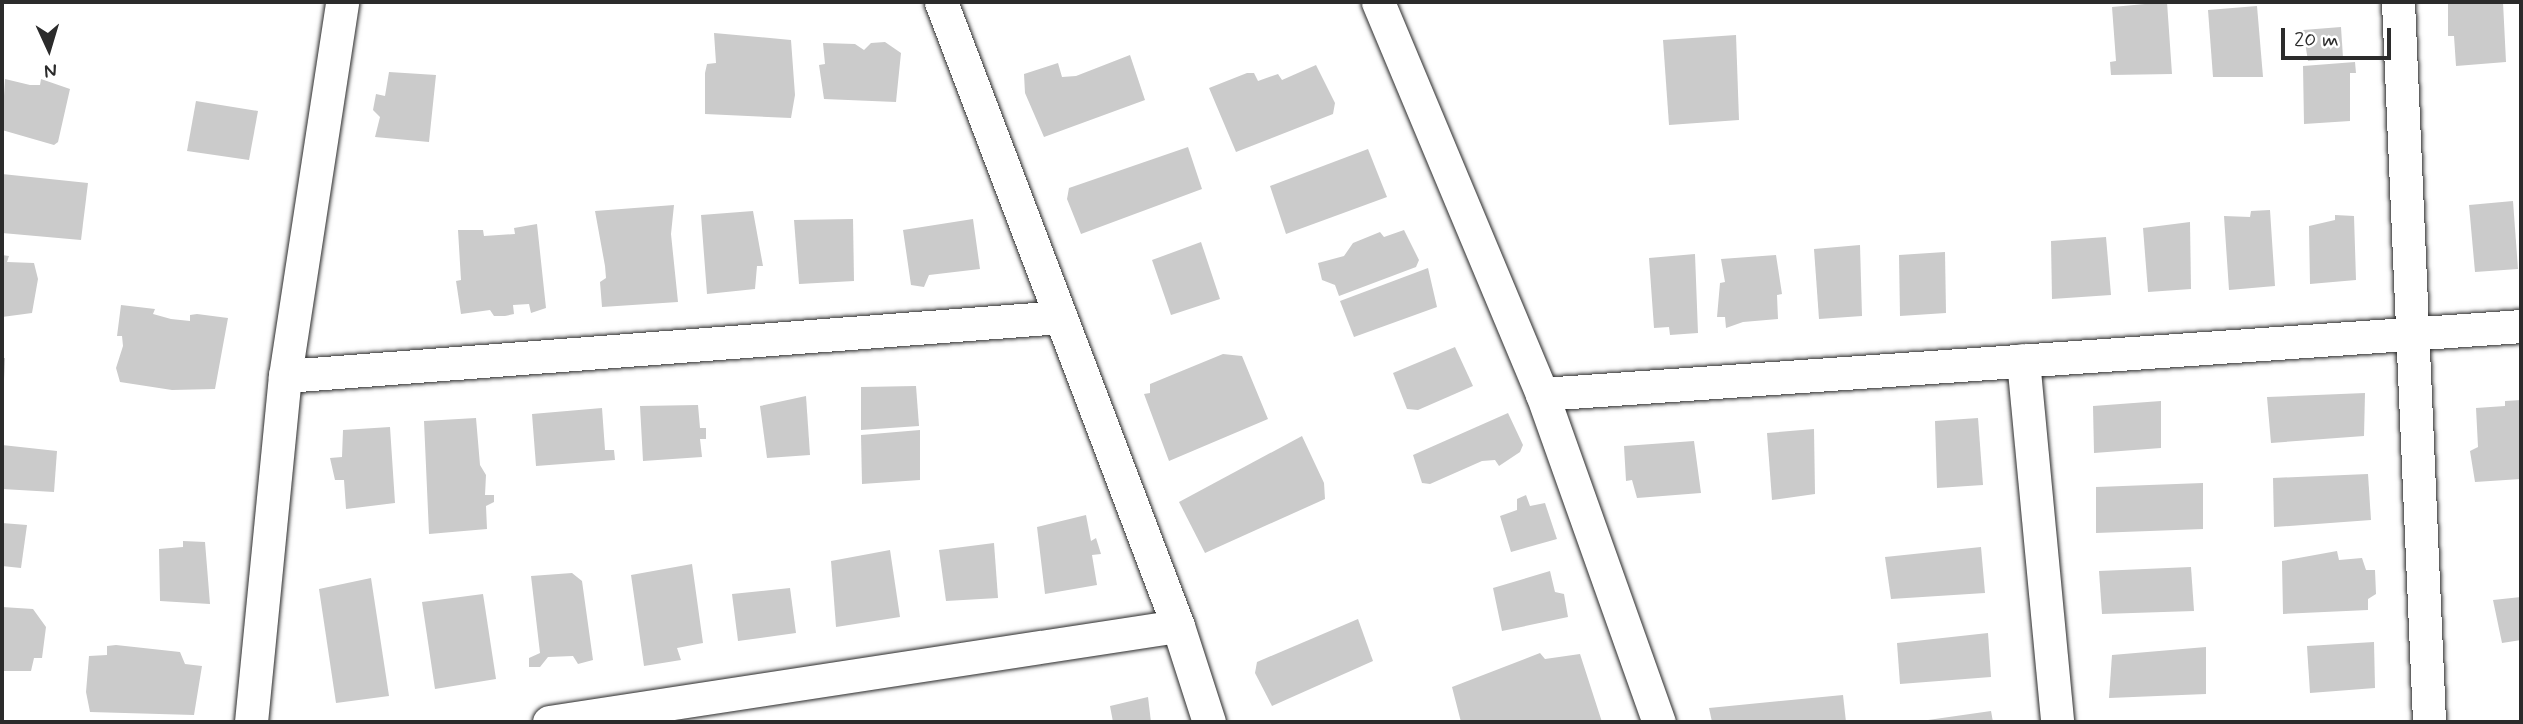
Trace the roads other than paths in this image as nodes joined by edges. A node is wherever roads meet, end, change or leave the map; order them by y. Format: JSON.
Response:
{"nodes":[{"id":1,"x":342,"y":2,"type":"edge"},
{"id":2,"x":941,"y":2,"type":"edge"},
{"id":3,"x":1378,"y":2,"type":"edge"},
{"id":4,"x":2398,"y":2,"type":"edge"},
{"id":5,"x":1060,"y":317,"type":"junction"},
{"id":6,"x":2521,"y":326,"type":"edge"},
{"id":7,"x":2412,"y":332,"type":"junction"},
{"id":8,"x":2024,"y":360,"type":"junction"},
{"id":9,"x":285,"y":376,"type":"junction"},
{"id":10,"x":1542,"y":394,"type":"junction"},
{"id":11,"x":1178,"y":626,"type":"junction"},
{"id":12,"x":251,"y":722,"type":"edge"},
{"id":13,"x":549,"y":722,"type":"edge"},
{"id":14,"x":1209,"y":722,"type":"edge"},
{"id":15,"x":1659,"y":722,"type":"edge"},
{"id":16,"x":2057,"y":722,"type":"edge"},
{"id":17,"x":2429,"y":722,"type":"edge"}],
"edges":[{"from":1,"to":9,"type":"street"},
{"from":2,"to":5,"type":"street"},
{"from":3,"to":10,"type":"street"},
{"from":4,"to":7,"type":"street"},
{"from":5,"to":9,"type":"street"},
{"from":5,"to":11,"type":"street"},
{"from":6,"to":7,"type":"street"},
{"from":7,"to":8,"type":"street"},
{"from":7,"to":17,"type":"street"},
{"from":8,"to":10,"type":"street"},
{"from":8,"to":16,"type":"street"},
{"from":9,"to":12,"type":"street"},
{"from":10,"to":15,"type":"street"},
{"from":11,"to":13,"type":"street"},
{"from":11,"to":14,"type":"street"}]}
